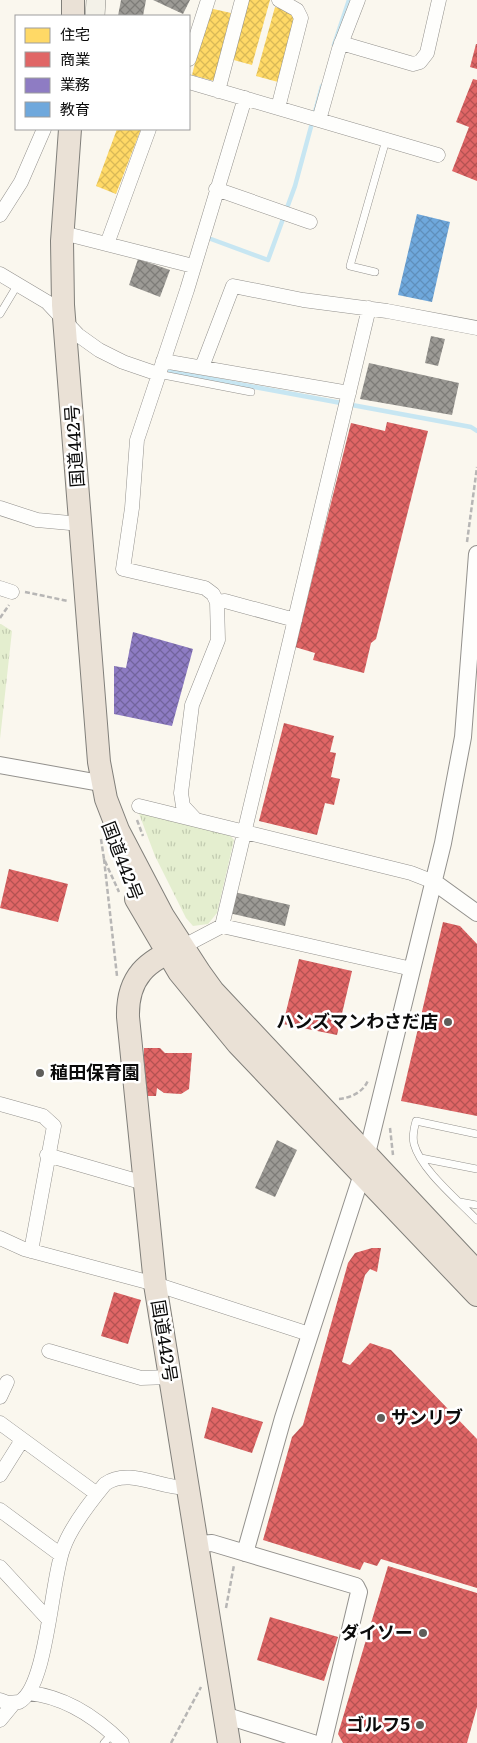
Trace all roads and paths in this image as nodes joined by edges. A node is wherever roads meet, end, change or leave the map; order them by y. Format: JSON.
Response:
{"nodes":[{"id":1,"x":73,"y":0,"type":"edge"},
{"id":2,"x":96,"y":0,"type":"edge"},
{"id":3,"x":208,"y":0,"type":"edge"},
{"id":4,"x":242,"y":0,"type":"edge"},
{"id":5,"x":279,"y":0,"type":"edge"},
{"id":6,"x":358,"y":0,"type":"edge"},
{"id":7,"x":439,"y":0,"type":"edge"},
{"id":8,"x":73,"y":15,"type":"edge"},
{"id":9,"x":95,"y":15,"type":"edge"},
{"id":10,"x":194,"y":27,"type":"edge"},
{"id":11,"x":341,"y":43,"type":"junction"},
{"id":12,"x":190,"y":53,"type":"edge"},
{"id":13,"x":190,"y":82,"type":"edge"},
{"id":14,"x":218,"y":90,"type":"junction"},
{"id":15,"x":245,"y":98,"type":"junction"},
{"id":16,"x":278,"y":108,"type":"junction"},
{"id":17,"x":319,"y":120,"type":"junction"},
{"id":18,"x":44,"y":130,"type":"edge"},
{"id":19,"x":70,"y":130,"type":"edge"},
{"id":20,"x":149,"y":130,"type":"edge"},
{"id":21,"x":386,"y":140,"type":"junction"},
{"id":22,"x":438,"y":155,"type":"dead end"},
{"id":23,"x":216,"y":189,"type":"junction"},
{"id":24,"x":0,"y":215,"type":"edge"},
{"id":25,"x":310,"y":222,"type":"dead end"},
{"id":26,"x":63,"y":233,"type":"junction"},
{"id":27,"x":107,"y":244,"type":"junction"},
{"id":28,"x":193,"y":266,"type":"junction"},
{"id":29,"x":375,"y":272,"type":"dead end"},
{"id":30,"x":0,"y":274,"type":"edge"},
{"id":31,"x":18,"y":284,"type":"junction"},
{"id":32,"x":369,"y":308,"type":"junction"},
{"id":33,"x":0,"y":314,"type":"edge"},
{"id":34,"x":65,"y":321,"type":"junction"},
{"id":35,"x":477,"y":328,"type":"edge"},
{"id":36,"x":163,"y":360,"type":"junction"},
{"id":37,"x":202,"y":368,"type":"junction"},
{"id":38,"x":158,"y":374,"type":"junction"},
{"id":39,"x":251,"y":392,"type":"dead end"},
{"id":40,"x":349,"y":393,"type":"junction"},
{"id":41,"x":0,"y":508,"type":"edge"},
{"id":42,"x":81,"y":524,"type":"junction"},
{"id":43,"x":477,"y":554,"type":"edge"},
{"id":44,"x":11,"y":593,"type":"edge"},
{"id":45,"x":217,"y":602,"type":"junction"},
{"id":46,"x":87,"y":604,"type":"junction"},
{"id":47,"x":0,"y":618,"type":"edge"},
{"id":48,"x":295,"y":620,"type":"junction"},
{"id":49,"x":474,"y":641,"type":"edge"},
{"id":50,"x":0,"y":765,"type":"edge"},
{"id":51,"x":99,"y":773,"type":"junction"},
{"id":52,"x":139,"y":806,"type":"dead end"},
{"id":53,"x":196,"y":820,"type":"junction"},
{"id":54,"x":244,"y":832,"type":"junction"},
{"id":55,"x":104,"y":859,"type":"dead end"},
{"id":56,"x":434,"y":882,"type":"junction"},
{"id":57,"x":477,"y":913,"type":"edge"},
{"id":58,"x":222,"y":926,"type":"junction"},
{"id":59,"x":174,"y":950,"type":"junction"},
{"id":60,"x":412,"y":969,"type":"junction"},
{"id":61,"x":123,"y":974,"type":"dead end"},
{"id":62,"x":370,"y":1077,"type":"dead end"},
{"id":63,"x":334,"y":1097,"type":"dead end"},
{"id":64,"x":0,"y":1104,"type":"edge"},
{"id":65,"x":477,"y":1134,"type":"edge"},
{"id":66,"x":47,"y":1155,"type":"junction"},
{"id":67,"x":421,"y":1158,"type":"junction"},
{"id":68,"x":364,"y":1164,"type":"junction"},
{"id":69,"x":477,"y":1170,"type":"edge"},
{"id":70,"x":144,"y":1183,"type":"junction"},
{"id":71,"x":460,"y":1202,"type":"junction"},
{"id":72,"x":477,"y":1205,"type":"edge"},
{"id":73,"x":477,"y":1220,"type":"edge"},
{"id":74,"x":2,"y":1243,"type":"edge"},
{"id":75,"x":31,"y":1251,"type":"junction"},
{"id":76,"x":475,"y":1265,"type":"edge"},
{"id":77,"x":155,"y":1284,"type":"junction"},
{"id":78,"x":477,"y":1295,"type":"edge"},
{"id":79,"x":310,"y":1334,"type":"junction"},
{"id":80,"x":49,"y":1351,"type":"dead end"},
{"id":81,"x":170,"y":1377,"type":"junction"},
{"id":82,"x":7,"y":1382,"type":"dead end"},
{"id":83,"x":0,"y":1397,"type":"edge"},
{"id":84,"x":0,"y":1423,"type":"edge"},
{"id":85,"x":22,"y":1440,"type":"junction"},
{"id":86,"x":0,"y":1475,"type":"edge"},
{"id":87,"x":188,"y":1488,"type":"junction"},
{"id":88,"x":97,"y":1494,"type":"junction"},
{"id":89,"x":0,"y":1510,"type":"edge"},
{"id":90,"x":197,"y":1544,"type":"junction"},
{"id":91,"x":245,"y":1553,"type":"junction"},
{"id":92,"x":61,"y":1555,"type":"junction"},
{"id":93,"x":0,"y":1567,"type":"edge"},
{"id":94,"x":48,"y":1619,"type":"junction"},
{"id":95,"x":30,"y":1693,"type":"junction"},
{"id":96,"x":0,"y":1700,"type":"edge"},
{"id":97,"x":14,"y":1703,"type":"junction"},
{"id":98,"x":224,"y":1715,"type":"junction"},
{"id":99,"x":0,"y":1720,"type":"edge"},
{"id":100,"x":113,"y":1740,"type":"edge"},
{"id":101,"x":229,"y":1743,"type":"edge"},
{"id":102,"x":314,"y":1743,"type":"edge"},
{"id":103,"x":324,"y":1743,"type":"edge"}],
"edges":[{"from":1,"to":8,"type":"highway"},
{"from":2,"to":9,"type":"main road"},
{"from":3,"to":10,"type":"street"},
{"from":4,"to":14,"type":"street"},
{"from":5,"to":16,"type":"street"},
{"from":6,"to":11,"type":"street"},
{"from":7,"to":11,"type":"street"},
{"from":10,"to":12,"type":"street"},
{"from":11,"to":17,"type":"street"},
{"from":13,"to":14,"type":"street"},
{"from":14,"to":15,"type":"street"},
{"from":15,"to":16,"type":"street"},
{"from":15,"to":23,"type":"street"},
{"from":16,"to":17,"type":"street"},
{"from":17,"to":21,"type":"street"},
{"from":18,"to":24,"type":"street"},
{"from":19,"to":26,"type":"highway","name":"国道442号"},
{"from":20,"to":27,"type":"street"},
{"from":21,"to":22,"type":"street"},
{"from":21,"to":29,"type":"lane"},
{"from":23,"to":25,"type":"street"},
{"from":23,"to":28,"type":"street"},
{"from":26,"to":27,"type":"street"},
{"from":26,"to":34,"type":"highway","name":"国道442号"},
{"from":27,"to":28,"type":"street"},
{"from":28,"to":36,"type":"street"},
{"from":30,"to":31,"type":"street"},
{"from":31,"to":33,"type":"lane"},
{"from":31,"to":34,"type":"street"},
{"from":32,"to":35,"type":"street"},
{"from":32,"to":37,"type":"street"},
{"from":32,"to":40,"type":"street"},
{"from":34,"to":38,"type":"street"},
{"from":34,"to":42,"type":"highway","name":"国道442号"},
{"from":36,"to":37,"type":"street"},
{"from":36,"to":38,"type":"street"},
{"from":37,"to":40,"type":"street"},
{"from":38,"to":39,"type":"lane"},
{"from":38,"to":45,"type":"street"},
{"from":40,"to":48,"type":"street"},
{"from":41,"to":42,"type":"street"},
{"from":42,"to":46,"type":"highway","name":"国道442号"},
{"from":43,"to":49,"type":"street"},
{"from":44,"to":46,"type":"path"},
{"from":44,"to":47,"type":"path"},
{"from":45,"to":48,"type":"street"},
{"from":45,"to":53,"type":"street"},
{"from":46,"to":51,"type":"highway","name":"国道442号"},
{"from":48,"to":54,"type":"street"},
{"from":49,"to":56,"type":"street"},
{"from":50,"to":51,"type":"street"},
{"from":51,"to":59,"type":"highway","name":"国道442号"},
{"from":52,"to":53,"type":"street"},
{"from":53,"to":54,"type":"street"},
{"from":54,"to":56,"type":"street"},
{"from":54,"to":58,"type":"street"},
{"from":55,"to":61,"type":"path"},
{"from":56,"to":57,"type":"street"},
{"from":56,"to":60,"type":"street"},
{"from":58,"to":59,"type":"street"},
{"from":58,"to":60,"type":"street"},
{"from":59,"to":68,"type":"highway","name":"国道442号"},
{"from":59,"to":70,"type":"highway","name":"国道442号"},
{"from":60,"to":68,"type":"street"},
{"from":62,"to":63,"type":"path"},
{"from":64,"to":66,"type":"street"},
{"from":65,"to":67,"type":"lane"},
{"from":66,"to":70,"type":"street"},
{"from":66,"to":75,"type":"street"},
{"from":67,"to":69,"type":"lane"},
{"from":67,"to":71,"type":"lane"},
{"from":68,"to":76,"type":"highway","name":"国道442号"},
{"from":68,"to":78,"type":"highway","name":"国道442号"},
{"from":68,"to":79,"type":"street"},
{"from":70,"to":77,"type":"highway","name":"国道442号"},
{"from":71,"to":72,"type":"lane"},
{"from":71,"to":73,"type":"lane"},
{"from":74,"to":75,"type":"street"},
{"from":75,"to":77,"type":"street"},
{"from":77,"to":79,"type":"street"},
{"from":77,"to":81,"type":"highway","name":"国道442号"},
{"from":79,"to":91,"type":"street"},
{"from":80,"to":81,"type":"street"},
{"from":81,"to":87,"type":"highway","name":"国道442号"},
{"from":82,"to":83,"type":"street"},
{"from":84,"to":85,"type":"street"},
{"from":85,"to":86,"type":"street"},
{"from":85,"to":88,"type":"street"},
{"from":87,"to":88,"type":"street"},
{"from":87,"to":90,"type":"highway","name":"国道442号"},
{"from":88,"to":92,"type":"street"},
{"from":89,"to":92,"type":"street"},
{"from":90,"to":91,"type":"street"},
{"from":90,"to":98,"type":"highway","name":"国道442号"},
{"from":91,"to":103,"type":"street"},
{"from":92,"to":94,"type":"street"},
{"from":93,"to":94,"type":"street"},
{"from":94,"to":95,"type":"street"},
{"from":95,"to":97,"type":"street"},
{"from":95,"to":100,"type":"street"},
{"from":96,"to":97,"type":"street"},
{"from":97,"to":99,"type":"street"},
{"from":98,"to":101,"type":"highway","name":"国道442号"},
{"from":98,"to":102,"type":"street"}]}
